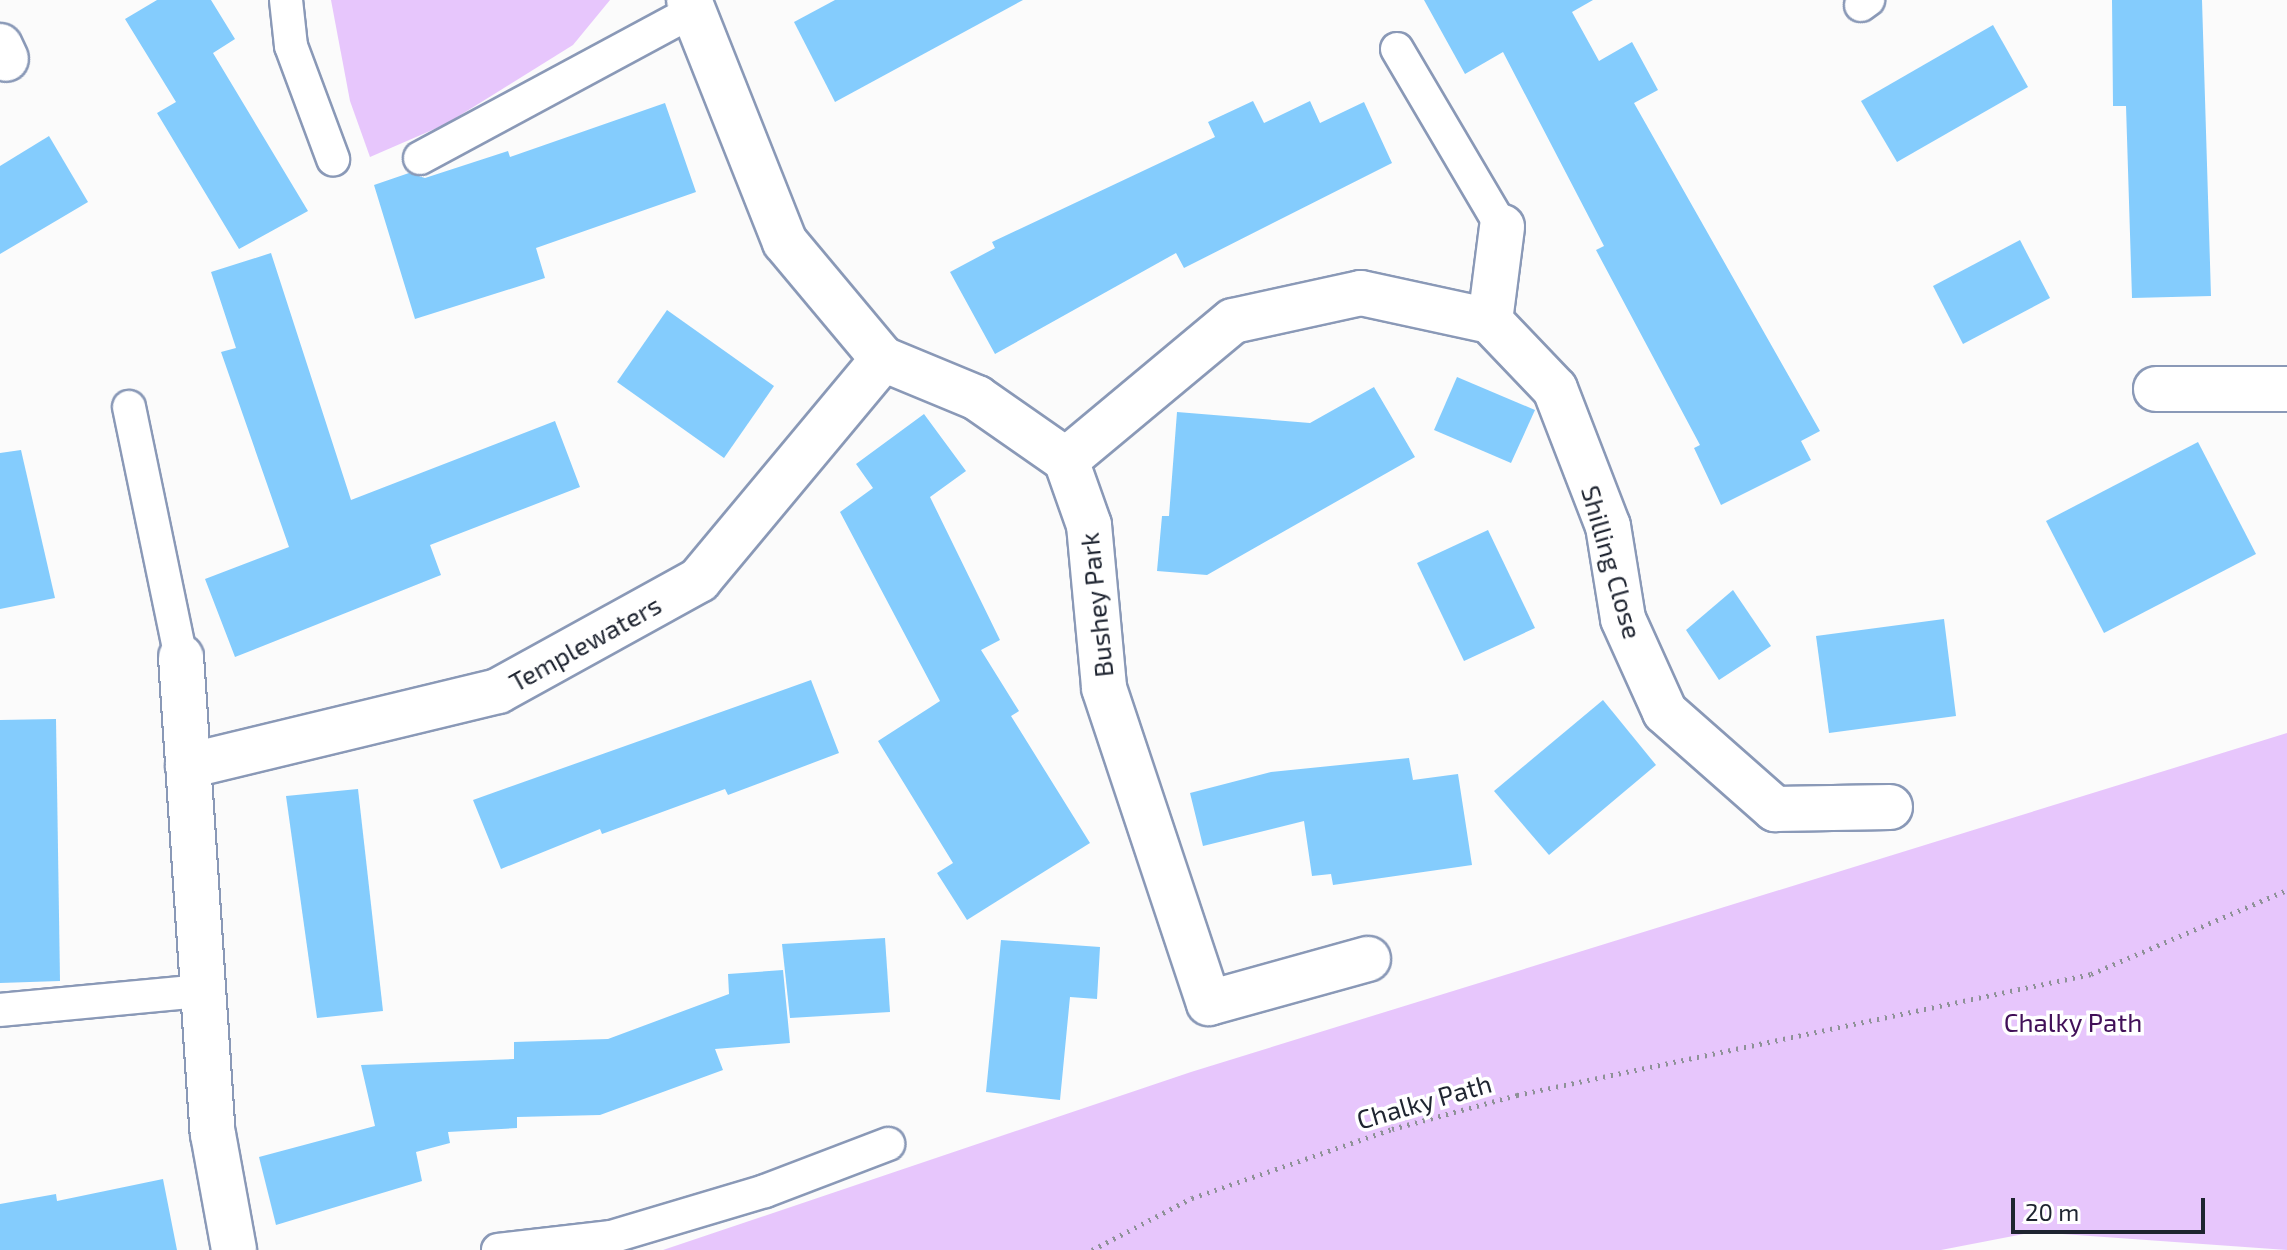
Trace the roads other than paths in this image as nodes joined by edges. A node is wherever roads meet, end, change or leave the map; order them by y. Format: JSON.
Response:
{"nodes":[{"id":1,"x":286,"y":0,"type":"edge"},
{"id":2,"x":691,"y":6,"type":"edge"},
{"id":3,"x":1397,"y":49,"type":"dead end"},
{"id":4,"x":420,"y":158,"type":"dead end"},
{"id":5,"x":333,"y":159,"type":"dead end"},
{"id":6,"x":1502,"y":227,"type":"joint"},
{"id":7,"x":1490,"y":321,"type":"junction"},
{"id":8,"x":883,"y":359,"type":"junction"},
{"id":9,"x":2156,"y":389,"type":"dead end"},
{"id":10,"x":2287,"y":389,"type":"edge"},
{"id":11,"x":129,"y":407,"type":"dead end"},
{"id":12,"x":1066,"y":460,"type":"junction"},
{"id":13,"x":181,"y":657,"type":"joint"},
{"id":14,"x":188,"y":766,"type":"junction"},
{"id":15,"x":1890,"y":807,"type":"dead end"},
{"id":16,"x":1368,"y":959,"type":"dead end"},
{"id":17,"x":202,"y":991,"type":"junction"},
{"id":18,"x":0,"y":1010,"type":"edge"},
{"id":19,"x":888,"y":1144,"type":"dead end"},
{"id":20,"x":234,"y":1250,"type":"edge"},
{"id":21,"x":498,"y":1250,"type":"edge"}],
"edges":[{"from":1,"to":5,"type":"lane"},
{"from":2,"to":4,"type":"lane"},
{"from":2,"to":8,"type":"street"},
{"from":3,"to":6,"type":"lane"},
{"from":6,"to":7,"type":"street"},
{"from":7,"to":12,"type":"street"},
{"from":7,"to":15,"type":"street","name":"Shilling Close"},
{"from":8,"to":12,"type":"street"},
{"from":8,"to":14,"type":"street","name":"Templewaters"},
{"from":9,"to":10,"type":"street"},
{"from":11,"to":13,"type":"lane"},
{"from":12,"to":16,"type":"street","name":"Bushey Park"},
{"from":13,"to":14,"type":"street"},
{"from":14,"to":17,"type":"street"},
{"from":17,"to":18,"type":"lane"},
{"from":17,"to":20,"type":"street"},
{"from":19,"to":21,"type":"lane"}]}
